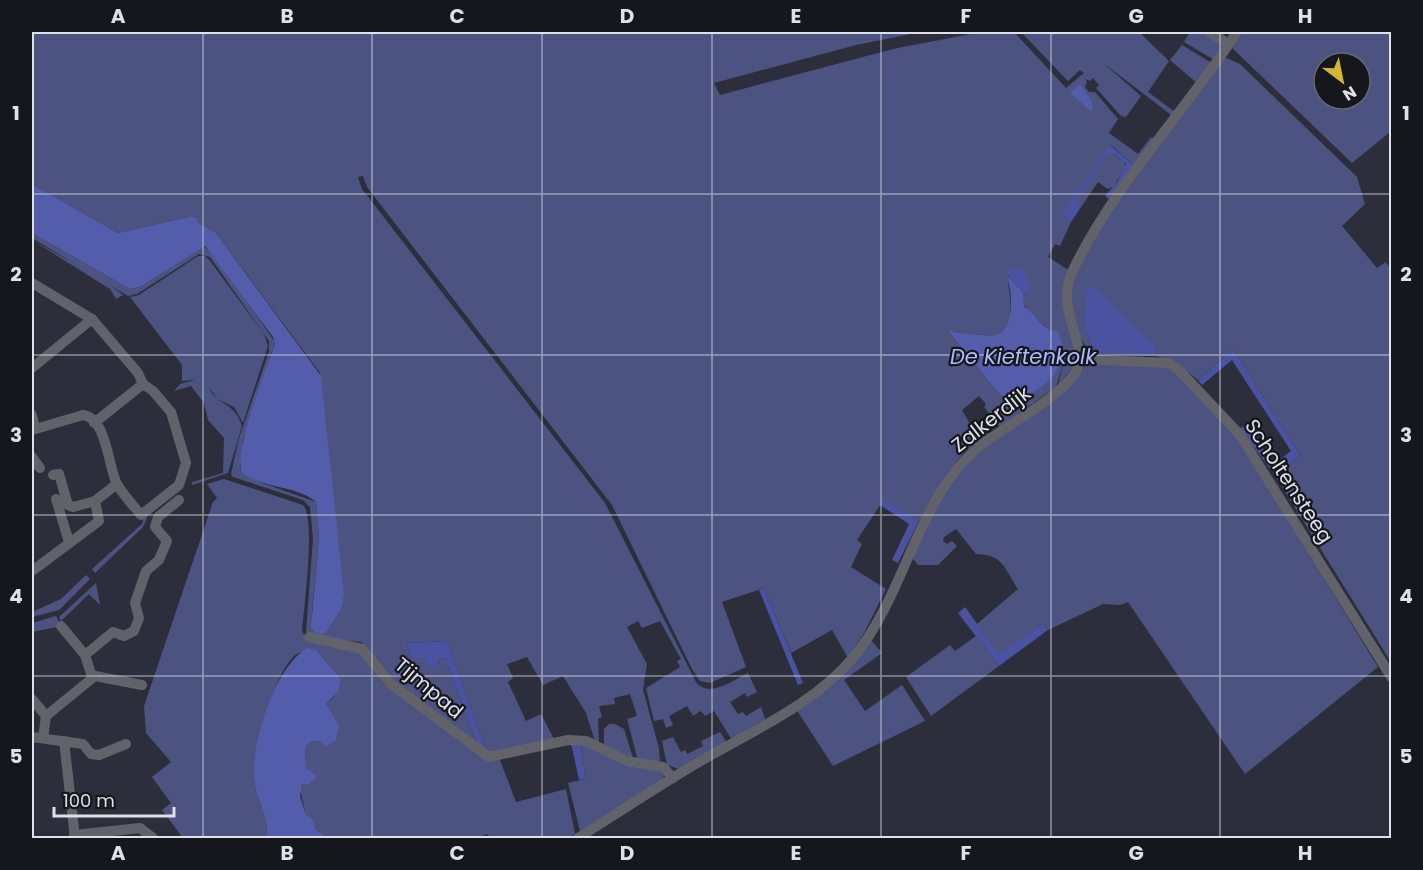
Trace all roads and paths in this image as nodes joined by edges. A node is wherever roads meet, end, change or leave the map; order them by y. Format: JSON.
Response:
{"nodes":[{"id":1,"x":1210,"y":32,"type":"edge"},
{"id":2,"x":1237,"y":32,"type":"edge"},
{"id":3,"x":1228,"y":44,"type":"junction"},
{"id":4,"x":32,"y":283,"type":"edge"},
{"id":5,"x":92,"y":319,"type":"junction"},
{"id":6,"x":1080,"y":359,"type":"junction"},
{"id":7,"x":32,"y":368,"type":"edge"},
{"id":8,"x":143,"y":384,"type":"junction"},
{"id":9,"x":32,"y":415,"type":"edge"},
{"id":10,"x":93,"y":423,"type":"junction"},
{"id":11,"x":34,"y":429,"type":"edge"},
{"id":12,"x":32,"y":458,"type":"edge"},
{"id":13,"x":40,"y":468,"type":"dead end"},
{"id":14,"x":53,"y":475,"type":"dead end"},
{"id":15,"x":117,"y":484,"type":"junction"},
{"id":16,"x":56,"y":499,"type":"dead end"},
{"id":17,"x":179,"y":500,"type":"dead end"},
{"id":18,"x":95,"y":501,"type":"junction"},
{"id":19,"x":69,"y":542,"type":"junction"},
{"id":20,"x":32,"y":570,"type":"edge"},
{"id":21,"x":61,"y":626,"type":"dead end"},
{"id":22,"x":309,"y":637,"type":"dead end"},
{"id":23,"x":85,"y":655,"type":"junction"},
{"id":24,"x":92,"y":677,"type":"junction"},
{"id":25,"x":1392,"y":678,"type":"edge"},
{"id":26,"x":142,"y":685,"type":"dead end"},
{"id":27,"x":32,"y":699,"type":"edge"},
{"id":28,"x":46,"y":716,"type":"junction"},
{"id":29,"x":37,"y":737,"type":"edge"},
{"id":30,"x":64,"y":741,"type":"junction"},
{"id":31,"x":126,"y":744,"type":"dead end"},
{"id":32,"x":673,"y":778,"type":"junction"},
{"id":33,"x":75,"y":837,"type":"edge"},
{"id":34,"x":153,"y":838,"type":"edge"},
{"id":35,"x":578,"y":838,"type":"edge"}],
"edges":[{"from":1,"to":3,"type":"street"},
{"from":2,"to":3,"type":"street"},
{"from":3,"to":6,"type":"street"},
{"from":4,"to":5,"type":"street"},
{"from":5,"to":7,"type":"street"},
{"from":5,"to":8,"type":"street"},
{"from":6,"to":25,"type":"street","name":"Scholtensteeg"},
{"from":6,"to":32,"type":"street","name":"Zalkerdijk"},
{"from":8,"to":10,"type":"street"},
{"from":8,"to":15,"type":"street"},
{"from":9,"to":11,"type":"street"},
{"from":10,"to":11,"type":"street"},
{"from":10,"to":15,"type":"street"},
{"from":12,"to":13,"type":"street"},
{"from":14,"to":18,"type":"street"},
{"from":15,"to":18,"type":"street"},
{"from":16,"to":19,"type":"street"},
{"from":17,"to":23,"type":"street"},
{"from":18,"to":19,"type":"street"},
{"from":19,"to":20,"type":"street"},
{"from":21,"to":23,"type":"street"},
{"from":22,"to":32,"type":"street","name":"Tijmpad"},
{"from":23,"to":24,"type":"street"},
{"from":24,"to":26,"type":"street"},
{"from":24,"to":28,"type":"street"},
{"from":27,"to":28,"type":"street"},
{"from":28,"to":29,"type":"street"},
{"from":29,"to":30,"type":"street"},
{"from":30,"to":31,"type":"street"},
{"from":30,"to":33,"type":"street"},
{"from":32,"to":35,"type":"street","name":"Zalkerdijk"},
{"from":33,"to":34,"type":"street"}]}
